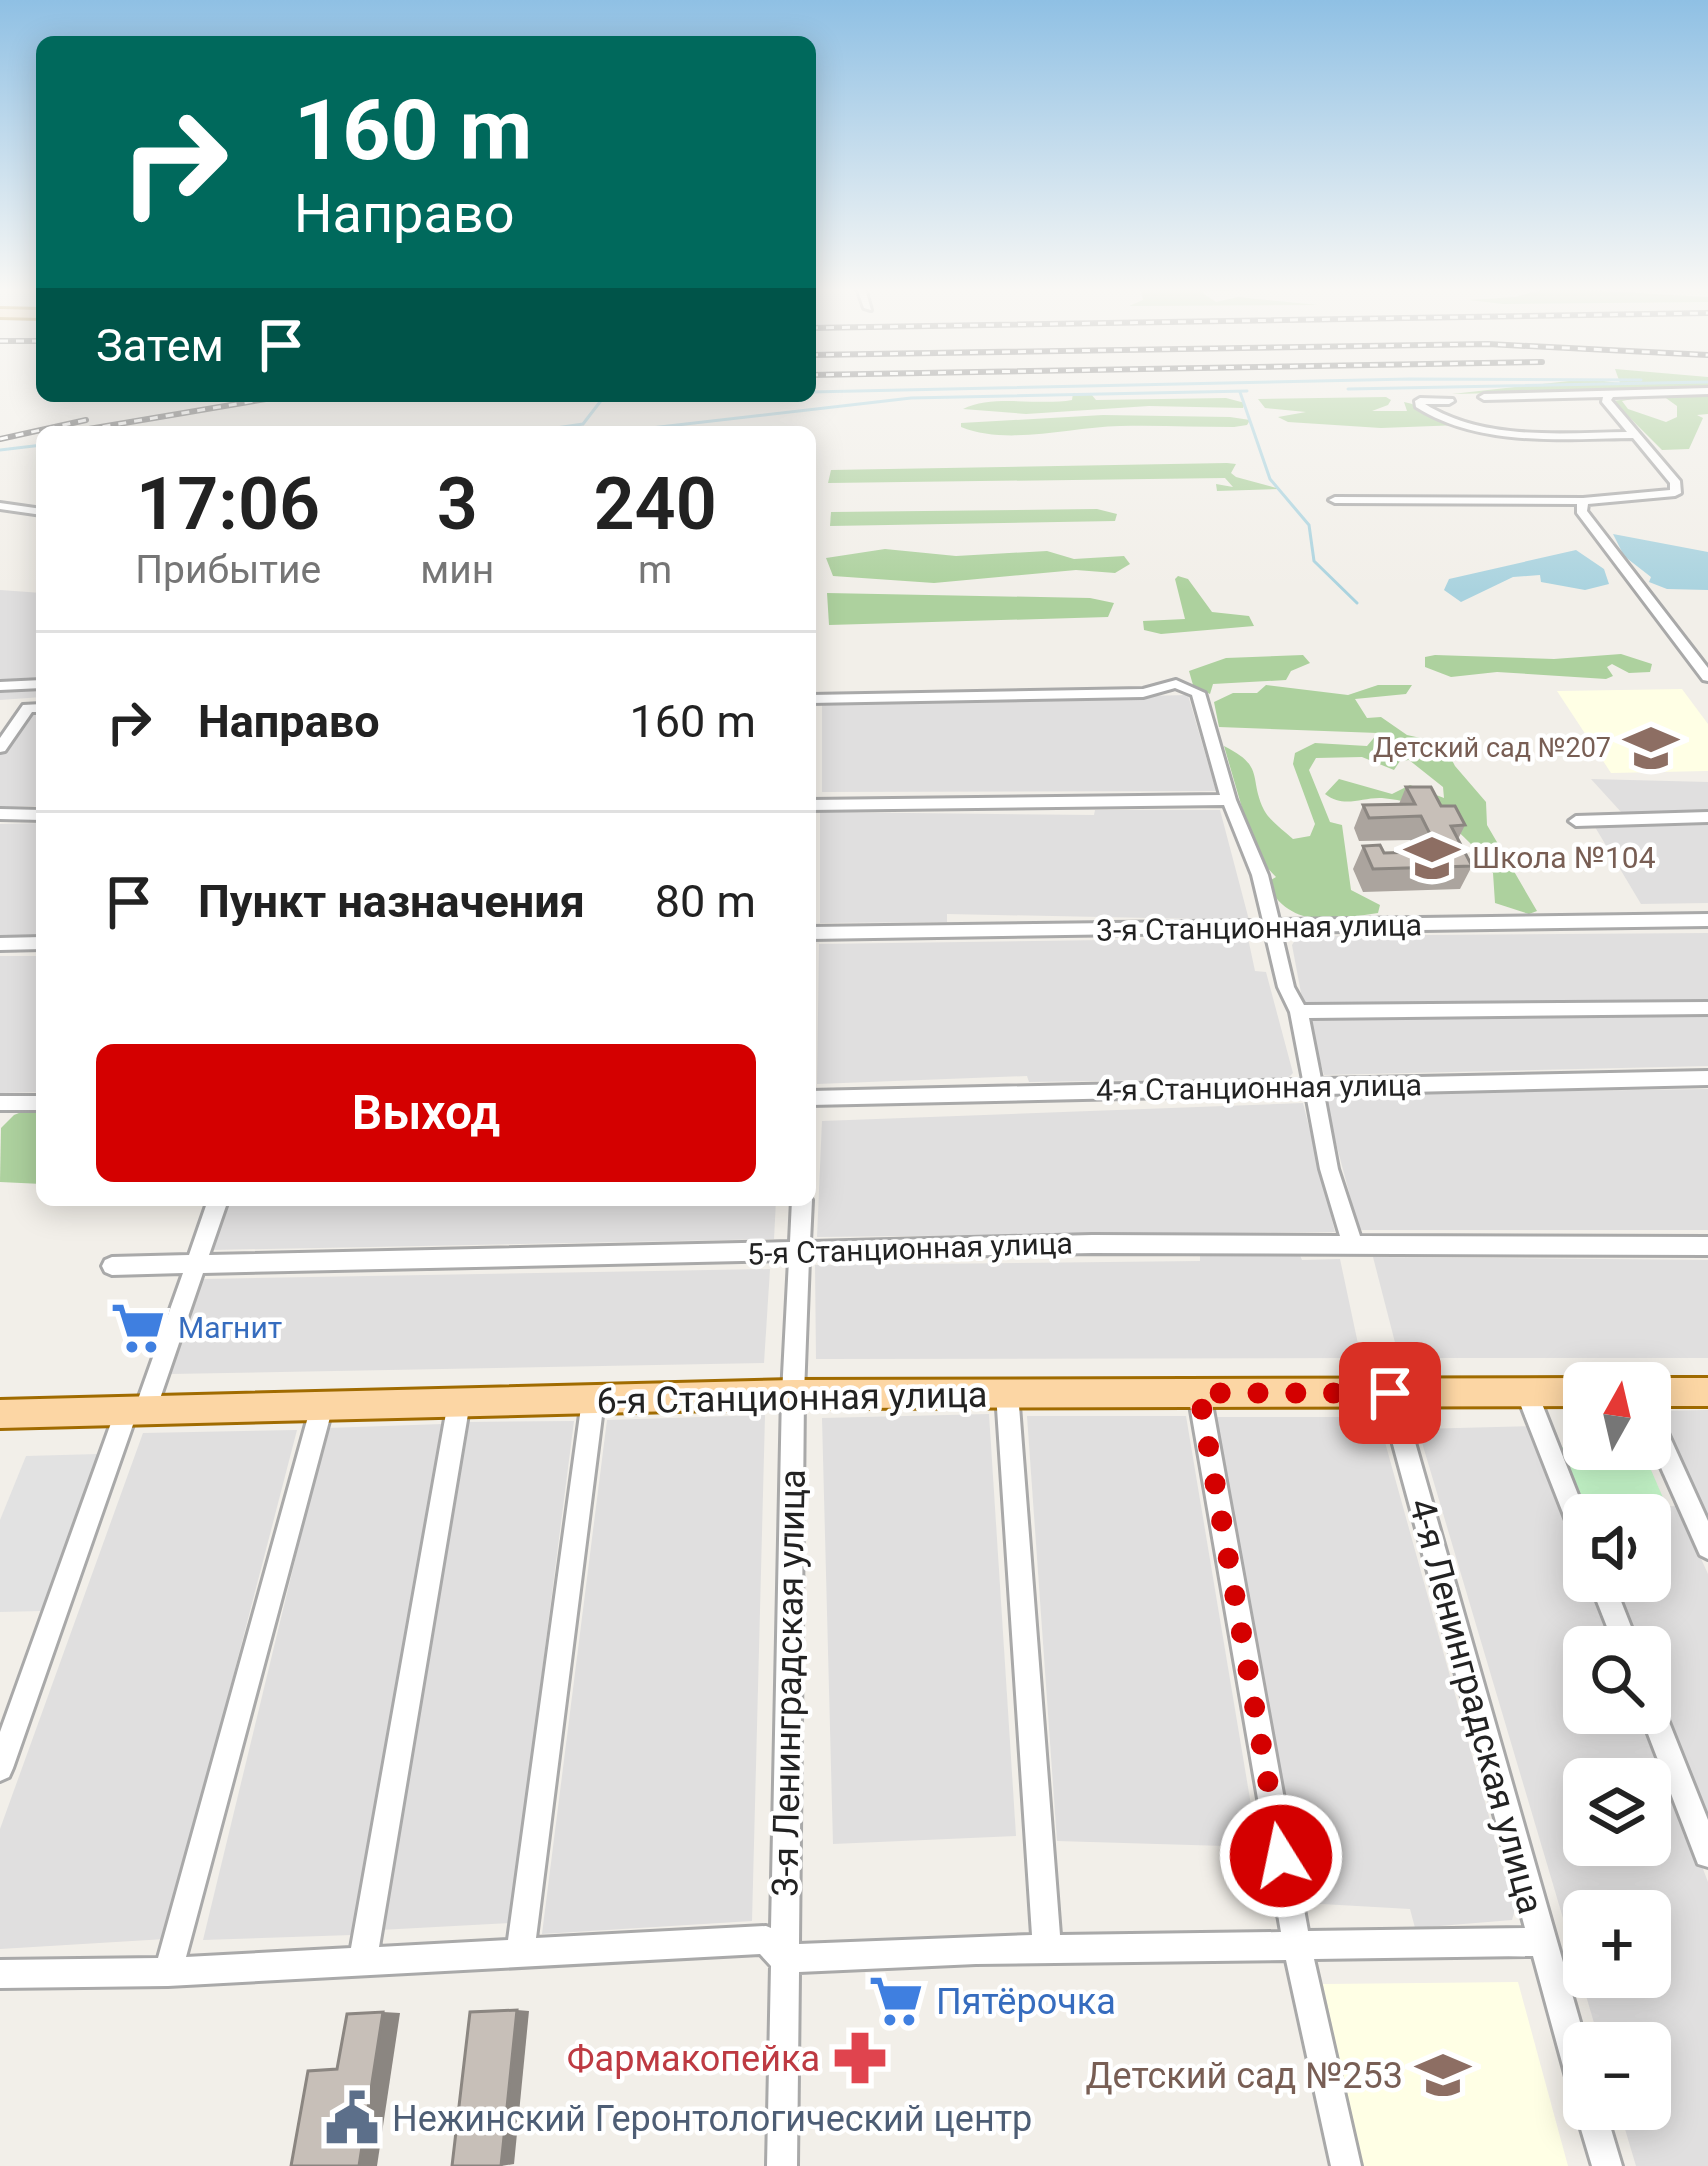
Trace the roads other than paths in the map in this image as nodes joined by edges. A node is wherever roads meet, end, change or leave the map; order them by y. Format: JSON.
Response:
{"nodes":[{"id":1,"x":1708,"y":391,"type":"edge"},
{"id":2,"x":1609,"y":394,"type":"junction"},
{"id":3,"x":1484,"y":398,"type":"dead end"},
{"id":4,"x":1449,"y":400,"type":"dead end"},
{"id":5,"x":1637,"y":435,"type":"junction"},
{"id":6,"x":1335,"y":500,"type":"dead end"},
{"id":7,"x":1582,"y":501,"type":"junction"},
{"id":8,"x":0,"y":506,"type":"edge"},
{"id":9,"x":16,"y":510,"type":"junction"},
{"id":10,"x":36,"y":512,"type":"edge"},
{"id":11,"x":0,"y":520,"type":"edge"},
{"id":12,"x":1708,"y":677,"type":"edge"},
{"id":13,"x":36,"y":680,"type":"edge"},
{"id":14,"x":0,"y":686,"type":"edge"},
{"id":15,"x":816,"y":699,"type":"edge"},
{"id":16,"x":35,"y":708,"type":"edge"},
{"id":17,"x":0,"y":748,"type":"edge"},
{"id":18,"x":1229,"y":800,"type":"junction"},
{"id":19,"x":816,"y":805,"type":"edge"},
{"id":20,"x":0,"y":814,"type":"edge"},
{"id":21,"x":36,"y":815,"type":"edge"},
{"id":22,"x":1708,"y":818,"type":"edge"},
{"id":23,"x":1576,"y":821,"type":"dead end"},
{"id":24,"x":1708,"y":920,"type":"edge"},
{"id":25,"x":1274,"y":928,"type":"junction"},
{"id":26,"x":816,"y":933,"type":"edge"},
{"id":27,"x":36,"y":943,"type":"edge"},
{"id":28,"x":0,"y":944,"type":"edge"},
{"id":29,"x":1708,"y":1008,"type":"edge"},
{"id":30,"x":1299,"y":1012,"type":"junction"},
{"id":31,"x":1708,"y":1078,"type":"edge"},
{"id":32,"x":1315,"y":1085,"type":"junction"},
{"id":33,"x":816,"y":1098,"type":"edge"},
{"id":34,"x":0,"y":1103,"type":"edge"},
{"id":35,"x":36,"y":1103,"type":"edge"},
{"id":36,"x":216,"y":1206,"type":"edge"},
{"id":37,"x":802,"y":1206,"type":"edge"},
{"id":38,"x":1352,"y":1243,"type":"junction"},
{"id":39,"x":1708,"y":1246,"type":"edge"},
{"id":40,"x":800,"y":1252,"type":"junction"},
{"id":41,"x":196,"y":1265,"type":"junction"},
{"id":42,"x":112,"y":1266,"type":"dead end"},
{"id":43,"x":1563,"y":1392,"type":"edge"},
{"id":44,"x":1671,"y":1392,"type":"edge"},
{"id":45,"x":1708,"y":1392,"type":"edge"},
{"id":46,"x":1006,"y":1393,"type":"junction"},
{"id":47,"x":1199,"y":1393,"type":"junction"},
{"id":48,"x":1390,"y":1393,"type":"junction"},
{"id":49,"x":1527,"y":1393,"type":"junction"},
{"id":50,"x":794,"y":1394,"type":"junction"},
{"id":51,"x":593,"y":1400,"type":"junction"},
{"id":52,"x":459,"y":1402,"type":"junction"},
{"id":53,"x":322,"y":1406,"type":"junction"},
{"id":54,"x":135,"y":1412,"type":"junction"},
{"id":55,"x":0,"y":1414,"type":"edge"},
{"id":56,"x":1671,"y":1465,"type":"edge"},
{"id":57,"x":1567,"y":1494,"type":"edge"},
{"id":58,"x":1708,"y":1547,"type":"edge"},
{"id":59,"x":1661,"y":1734,"type":"edge"},
{"id":60,"x":0,"y":1768,"type":"edge"},
{"id":61,"x":1708,"y":1854,"type":"edge"},
{"id":62,"x":1541,"y":1942,"type":"junction"},
{"id":63,"x":1297,"y":1946,"type":"junction"},
{"id":64,"x":1047,"y":1950,"type":"junction"},
{"id":65,"x":520,"y":1954,"type":"junction"},
{"id":66,"x":783,"y":1959,"type":"junction"},
{"id":67,"x":362,"y":1963,"type":"junction"},
{"id":68,"x":168,"y":1972,"type":"junction"},
{"id":69,"x":0,"y":1974,"type":"edge"},
{"id":70,"x":1565,"y":2022,"type":"edge"},
{"id":71,"x":1596,"y":2130,"type":"edge"},
{"id":72,"x":782,"y":2166,"type":"edge"},
{"id":73,"x":1346,"y":2166,"type":"edge"},
{"id":74,"x":1607,"y":2166,"type":"edge"}],
"edges":[{"from":1,"to":2,"type":"street"},
{"from":2,"to":3,"type":"street"},
{"from":2,"to":5,"type":"street"},
{"from":4,"to":5,"type":"street"},
{"from":5,"to":7,"type":"street"},
{"from":6,"to":7,"type":"street"},
{"from":7,"to":12,"type":"street"},
{"from":8,"to":9,"type":"street"},
{"from":9,"to":10,"type":"street"},
{"from":9,"to":11,"type":"street"},
{"from":13,"to":14,"type":"street"},
{"from":15,"to":18,"type":"street"},
{"from":16,"to":17,"type":"street"},
{"from":18,"to":19,"type":"street"},
{"from":18,"to":25,"type":"street"},
{"from":20,"to":21,"type":"street"},
{"from":22,"to":23,"type":"street"},
{"from":24,"to":25,"type":"street","name":"3-я Станционная улица"},
{"from":25,"to":26,"type":"street","name":"3-я Станционная улица"},
{"from":25,"to":30,"type":"street"},
{"from":27,"to":28,"type":"street"},
{"from":29,"to":30,"type":"street"},
{"from":30,"to":32,"type":"street"},
{"from":31,"to":32,"type":"street","name":"4-я Станционная улица"},
{"from":32,"to":33,"type":"street","name":"4-я Станционная улица"},
{"from":32,"to":38,"type":"street"},
{"from":34,"to":35,"type":"street"},
{"from":36,"to":41,"type":"street"},
{"from":37,"to":40,"type":"street","name":"3-я Ленинградская улица"},
{"from":38,"to":39,"type":"street","name":"5-я Станционная улица"},
{"from":38,"to":40,"type":"street","name":"5-я Станционная улица"},
{"from":40,"to":41,"type":"street","name":"5-я Станционная улица"},
{"from":40,"to":50,"type":"street","name":"3-я Ленинградская улица"},
{"from":41,"to":42,"type":"street","name":"5-я Станционная улица"},
{"from":41,"to":54,"type":"street"},
{"from":43,"to":49,"type":"main road","name":"6-я Станционная улица"},
{"from":44,"to":45,"type":"main road"},
{"from":46,"to":47,"type":"main road","name":"6-я Станционная улица"},
{"from":46,"to":50,"type":"main road","name":"6-я Станционная улица"},
{"from":46,"to":64,"type":"street"},
{"from":47,"to":48,"type":"main road","name":"6-я Станционная улица"},
{"from":47,"to":63,"type":"street"},
{"from":48,"to":49,"type":"main road","name":"6-я Станционная улица"},
{"from":48,"to":62,"type":"street","name":"4-я Ленинградская улица"},
{"from":49,"to":57,"type":"street"},
{"from":50,"to":51,"type":"main road","name":"6-я Станционная улица"},
{"from":50,"to":66,"type":"street","name":"3-я Ленинградская улица"},
{"from":51,"to":52,"type":"main road","name":"6-я Станционная улица"},
{"from":51,"to":65,"type":"street"},
{"from":52,"to":53,"type":"main road","name":"6-я Станционная улица"},
{"from":52,"to":67,"type":"street"},
{"from":53,"to":54,"type":"main road","name":"6-я Станционная улица"},
{"from":53,"to":68,"type":"street"},
{"from":54,"to":55,"type":"main road","name":"6-я Станционная улица"},
{"from":54,"to":60,"type":"street"},
{"from":56,"to":58,"type":"street"},
{"from":59,"to":61,"type":"street"},
{"from":62,"to":63,"type":"street"},
{"from":62,"to":70,"type":"street","name":"4-я Ленинградская улица"},
{"from":63,"to":64,"type":"street"},
{"from":63,"to":73,"type":"street"},
{"from":64,"to":66,"type":"street"},
{"from":65,"to":66,"type":"street"},
{"from":65,"to":67,"type":"street"},
{"from":66,"to":72,"type":"street","name":"3-я Ленинградская улица"},
{"from":67,"to":68,"type":"street"},
{"from":68,"to":69,"type":"street"},
{"from":71,"to":74,"type":"street"}]}
